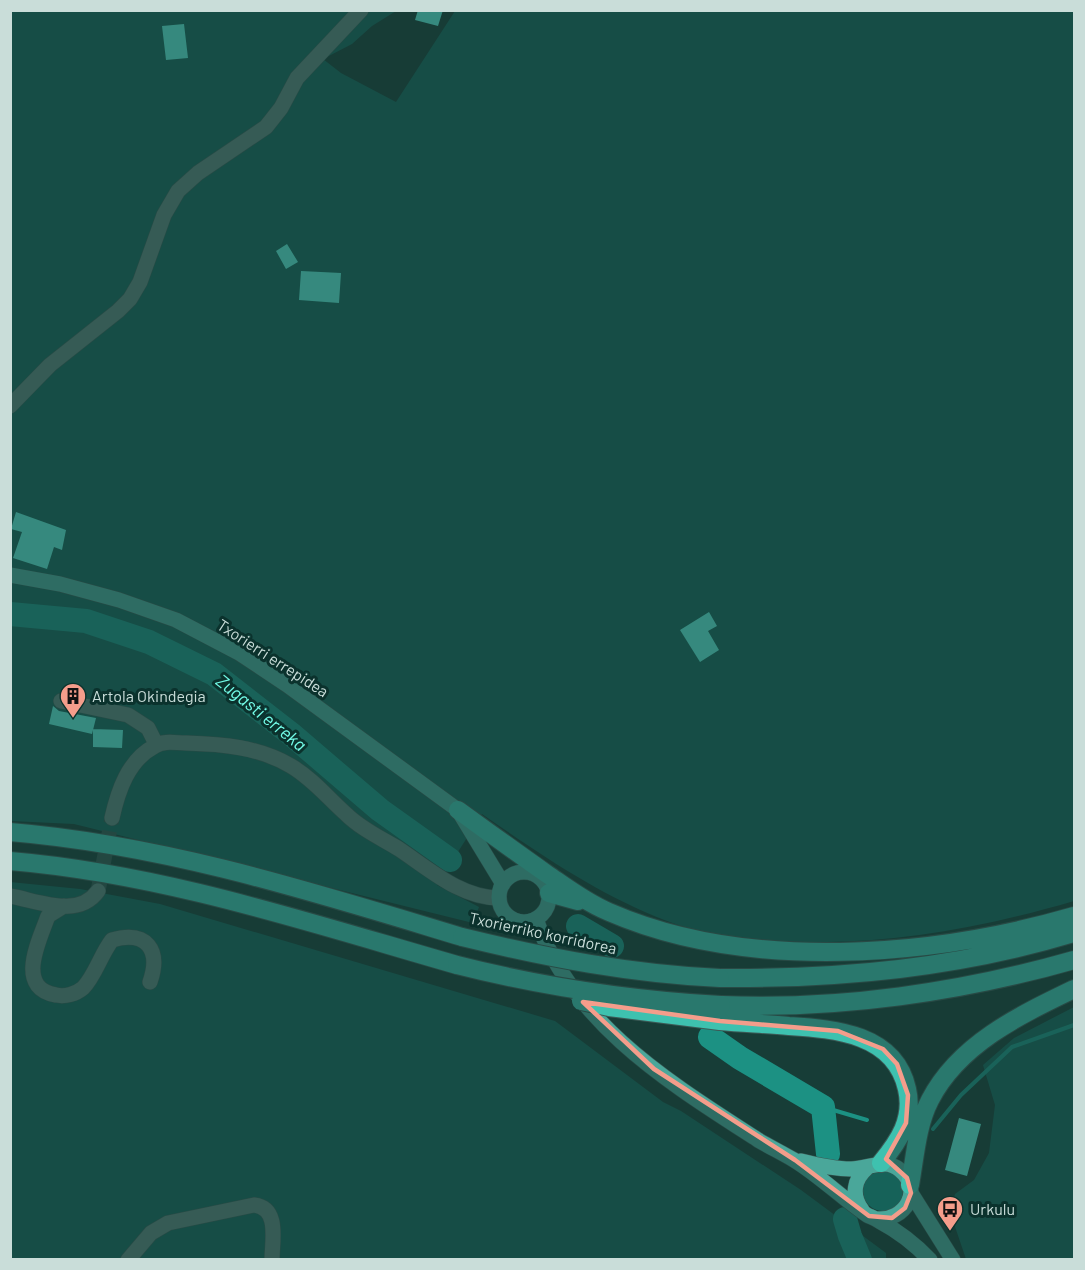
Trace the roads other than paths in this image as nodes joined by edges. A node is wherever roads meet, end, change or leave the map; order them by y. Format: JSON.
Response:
{"nodes":[{"id":1,"x":361,"y":10,"type":"edge"},
{"id":2,"x":10,"y":406,"type":"edge"},
{"id":3,"x":10,"y":575,"type":"edge"},
{"id":4,"x":61,"y":701,"type":"dead end"},
{"id":5,"x":156,"y":744,"type":"junction"},
{"id":6,"x":458,"y":810,"type":"junction"},
{"id":7,"x":112,"y":818,"type":"tunnel mouth"},
{"id":8,"x":484,"y":829,"type":"junction"},
{"id":9,"x":10,"y":832,"type":"edge"},
{"id":10,"x":10,"y":861,"type":"edge"},
{"id":11,"x":523,"y":872,"type":"junction"},
{"id":12,"x":98,"y":891,"type":"dead end"},
{"id":13,"x":498,"y":893,"type":"junction"},
{"id":14,"x":549,"y":893,"type":"junction"},
{"id":15,"x":10,"y":896,"type":"edge"},
{"id":16,"x":595,"y":905,"type":"junction"},
{"id":17,"x":64,"y":906,"type":"junction"},
{"id":18,"x":1074,"y":916,"type":"edge"},
{"id":19,"x":537,"y":919,"type":"junction"},
{"id":20,"x":1074,"y":933,"type":"edge"},
{"id":21,"x":1074,"y":960,"type":"edge"},
{"id":22,"x":150,"y":982,"type":"dead end"},
{"id":23,"x":1074,"y":989,"type":"edge"},
{"id":24,"x":721,"y":1013,"type":"junction"},
{"id":25,"x":795,"y":1160,"type":"junction"},
{"id":26,"x":874,"y":1165,"type":"junction"},
{"id":27,"x":910,"y":1189,"type":"junction"},
{"id":28,"x":863,"y":1211,"type":"junction"},
{"id":29,"x":877,"y":1219,"type":"junction"},
{"id":30,"x":128,"y":1260,"type":"edge"},
{"id":31,"x":272,"y":1260,"type":"edge"},
{"id":32,"x":930,"y":1260,"type":"edge"},
{"id":33,"x":953,"y":1260,"type":"edge"}],
"edges":[{"from":1,"to":2,"type":"street"},
{"from":3,"to":6,"type":"main road","name":"Txorierri errepidea"},
{"from":4,"to":5,"type":"street"},
{"from":5,"to":7,"type":"street"},
{"from":5,"to":13,"type":"street"},
{"from":6,"to":8,"type":"highway"},
{"from":6,"to":13,"type":"main road"},
{"from":8,"to":11,"type":"main road"},
{"from":8,"to":16,"type":"highway"},
{"from":9,"to":20,"type":"highway","name":"Txorierriko korridorea","bridge":true},
{"from":10,"to":24,"type":"highway","bridge":true},
{"from":11,"to":13,"type":"main road"},
{"from":11,"to":14,"type":"main road"},
{"from":12,"to":17,"type":"street"},
{"from":13,"to":19,"type":"main road"},
{"from":14,"to":16,"type":"highway"},
{"from":14,"to":19,"type":"main road"},
{"from":15,"to":17,"type":"street"},
{"from":16,"to":18,"type":"highway"},
{"from":17,"to":22,"type":"street"},
{"from":19,"to":25,"type":"main road"},
{"from":21,"to":24,"type":"highway"},
{"from":23,"to":27,"type":"highway"},
{"from":24,"to":26,"type":"highway"},
{"from":25,"to":26,"type":"main road"},
{"from":25,"to":28,"type":"main road"},
{"from":26,"to":27,"type":"main road"},
{"from":26,"to":28,"type":"main road"},
{"from":27,"to":29,"type":"main road"},
{"from":27,"to":33,"type":"main road"},
{"from":28,"to":29,"type":"main road"},
{"from":29,"to":32,"type":"main road"},
{"from":30,"to":31,"type":"street"}]}
